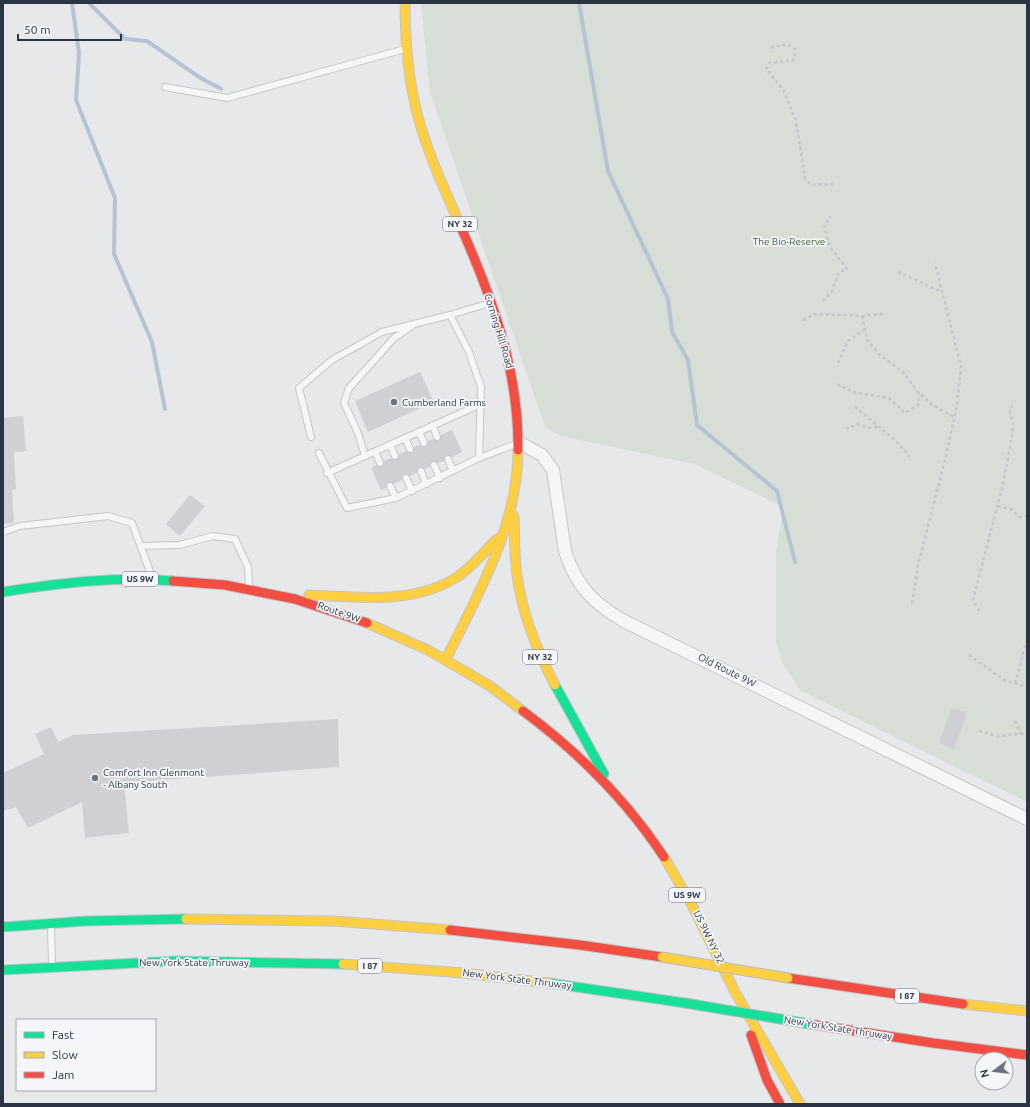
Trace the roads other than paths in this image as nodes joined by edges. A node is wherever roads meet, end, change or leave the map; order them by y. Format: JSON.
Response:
{"nodes":[{"id":1,"x":404,"y":3,"type":"edge"},
{"id":2,"x":406,"y":48,"type":"junction"},
{"id":3,"x":166,"y":87,"type":"dead end"},
{"id":4,"x":491,"y":302,"type":"junction"},
{"id":5,"x":450,"y":315,"type":"junction"},
{"id":6,"x":415,"y":324,"type":"junction"},
{"id":7,"x":481,"y":404,"type":"junction"},
{"id":8,"x":433,"y":426,"type":"junction"},
{"id":9,"x":419,"y":432,"type":"junction"},
{"id":10,"x":311,"y":437,"type":"dead end"},
{"id":11,"x":437,"y":437,"type":"dead end"},
{"id":12,"x":405,"y":438,"type":"junction"},
{"id":13,"x":424,"y":443,"type":"dead end"},
{"id":14,"x":520,"y":443,"type":"junction"},
{"id":15,"x":390,"y":445,"type":"junction"},
{"id":16,"x":410,"y":449,"type":"dead end"},
{"id":17,"x":375,"y":452,"type":"junction"},
{"id":18,"x":319,"y":453,"type":"dead end"},
{"id":19,"x":365,"y":456,"type":"junction"},
{"id":20,"x":396,"y":456,"type":"dead end"},
{"id":21,"x":479,"y":458,"type":"junction"},
{"id":22,"x":448,"y":459,"type":"dead end"},
{"id":23,"x":380,"y":463,"type":"dead end"},
{"id":24,"x":434,"y":465,"type":"dead end"},
{"id":25,"x":453,"y":471,"type":"junction"},
{"id":26,"x":421,"y":472,"type":"dead end"},
{"id":27,"x":327,"y":473,"type":"junction"},
{"id":28,"x":406,"y":478,"type":"dead end"},
{"id":29,"x":440,"y":478,"type":"junction"},
{"id":30,"x":426,"y":484,"type":"junction"},
{"id":31,"x":390,"y":486,"type":"dead end"},
{"id":32,"x":412,"y":491,"type":"junction"},
{"id":33,"x":396,"y":498,"type":"junction"},
{"id":34,"x":514,"y":498,"type":"junction"},
{"id":35,"x":505,"y":530,"type":"junction"},
{"id":36,"x":3,"y":532,"type":"edge"},
{"id":37,"x":141,"y":546,"type":"junction"},
{"id":38,"x":152,"y":579,"type":"junction"},
{"id":39,"x":249,"y":589,"type":"junction"},
{"id":40,"x":3,"y":592,"type":"edge"},
{"id":41,"x":277,"y":595,"type":"junction"},
{"id":42,"x":446,"y":659,"type":"junction"},
{"id":43,"x":618,"y":799,"type":"junction"},
{"id":44,"x":1027,"y":820,"type":"edge"},
{"id":45,"x":51,"y":923,"type":"junction"},
{"id":46,"x":3,"y":927,"type":"edge"},
{"id":47,"x":52,"y":966,"type":"junction"},
{"id":48,"x":3,"y":970,"type":"edge"},
{"id":49,"x":739,"y":1000,"type":"junction"},
{"id":50,"x":1027,"y":1011,"type":"edge"},
{"id":51,"x":1027,"y":1055,"type":"edge"},
{"id":52,"x":766,"y":1080,"type":"junction"},
{"id":53,"x":773,"y":1104,"type":"edge"},
{"id":54,"x":780,"y":1104,"type":"edge"},
{"id":55,"x":800,"y":1104,"type":"edge"}],
"edges":[{"from":1,"to":2,"type":"main road","name":"Corning Hill Road","number":"NY 32"},
{"from":2,"to":3,"type":"lane"},
{"from":2,"to":4,"type":"main road","name":"Corning Hill Road","number":"NY 32"},
{"from":4,"to":5,"type":"lane"},
{"from":4,"to":14,"type":"main road","name":"Corning Hill Road","number":"NY 32"},
{"from":5,"to":6,"type":"lane"},
{"from":5,"to":7,"type":"lane"},
{"from":6,"to":10,"type":"lane"},
{"from":6,"to":19,"type":"lane"},
{"from":7,"to":8,"type":"lane"},
{"from":7,"to":21,"type":"lane"},
{"from":8,"to":9,"type":"lane"},
{"from":8,"to":11,"type":"lane"},
{"from":9,"to":12,"type":"lane"},
{"from":9,"to":13,"type":"lane"},
{"from":12,"to":15,"type":"lane"},
{"from":12,"to":16,"type":"lane"},
{"from":14,"to":21,"type":"lane"},
{"from":14,"to":34,"type":"main road","name":"Corning Hill Road","number":"NY 32"},
{"from":14,"to":44,"type":"street","name":"Old Route 9W"},
{"from":15,"to":17,"type":"lane"},
{"from":15,"to":20,"type":"lane"},
{"from":17,"to":19,"type":"lane"},
{"from":17,"to":23,"type":"lane"},
{"from":18,"to":27,"type":"lane"},
{"from":19,"to":27,"type":"lane"},
{"from":21,"to":25,"type":"lane"},
{"from":22,"to":25,"type":"lane"},
{"from":24,"to":29,"type":"lane"},
{"from":25,"to":29,"type":"lane"},
{"from":26,"to":30,"type":"lane"},
{"from":27,"to":33,"type":"lane"},
{"from":28,"to":32,"type":"lane"},
{"from":29,"to":30,"type":"lane"},
{"from":30,"to":32,"type":"lane"},
{"from":31,"to":33,"type":"lane"},
{"from":32,"to":33,"type":"lane"},
{"from":34,"to":35,"type":"main road","name":"Corning Hill Road","number":"NY 32"},
{"from":34,"to":43,"type":"main road","number":"NY 32"},
{"from":35,"to":41,"type":"main road"},
{"from":35,"to":42,"type":"main road","name":"Corning Hill Road","number":"NY 32"},
{"from":36,"to":37,"type":"lane"},
{"from":37,"to":38,"type":"lane"},
{"from":37,"to":39,"type":"lane"},
{"from":38,"to":39,"type":"main road","name":"Route 9W","number":"US 9W"},
{"from":38,"to":40,"type":"main road","name":"Route 9W","number":"US 9W"},
{"from":39,"to":41,"type":"main road","name":"Route 9W","number":"US 9W"},
{"from":41,"to":42,"type":"main road","name":"Route 9W","number":"US 9W"},
{"from":42,"to":43,"type":"main road","name":"Route 9W","number":"US 9W"},
{"from":43,"to":49,"type":"main road","name":"US 9W NY 32","number":"US 9W"},
{"from":45,"to":46,"type":"main road","number":"I 87"},
{"from":45,"to":47,"type":"lane"},
{"from":45,"to":50,"type":"main road","number":"I 87","bridge":true},
{"from":47,"to":48,"type":"main road","name":"New York State Thruway","number":"I 87"},
{"from":47,"to":51,"type":"main road","name":"New York State Thruway","number":"I 87","bridge":true},
{"from":49,"to":52,"type":"main road","number":"US 9W"},
{"from":49,"to":55,"type":"main road","number":"US 9W"},
{"from":52,"to":53,"type":"street"},
{"from":52,"to":54,"type":"main road","number":"US 9W"}]}
